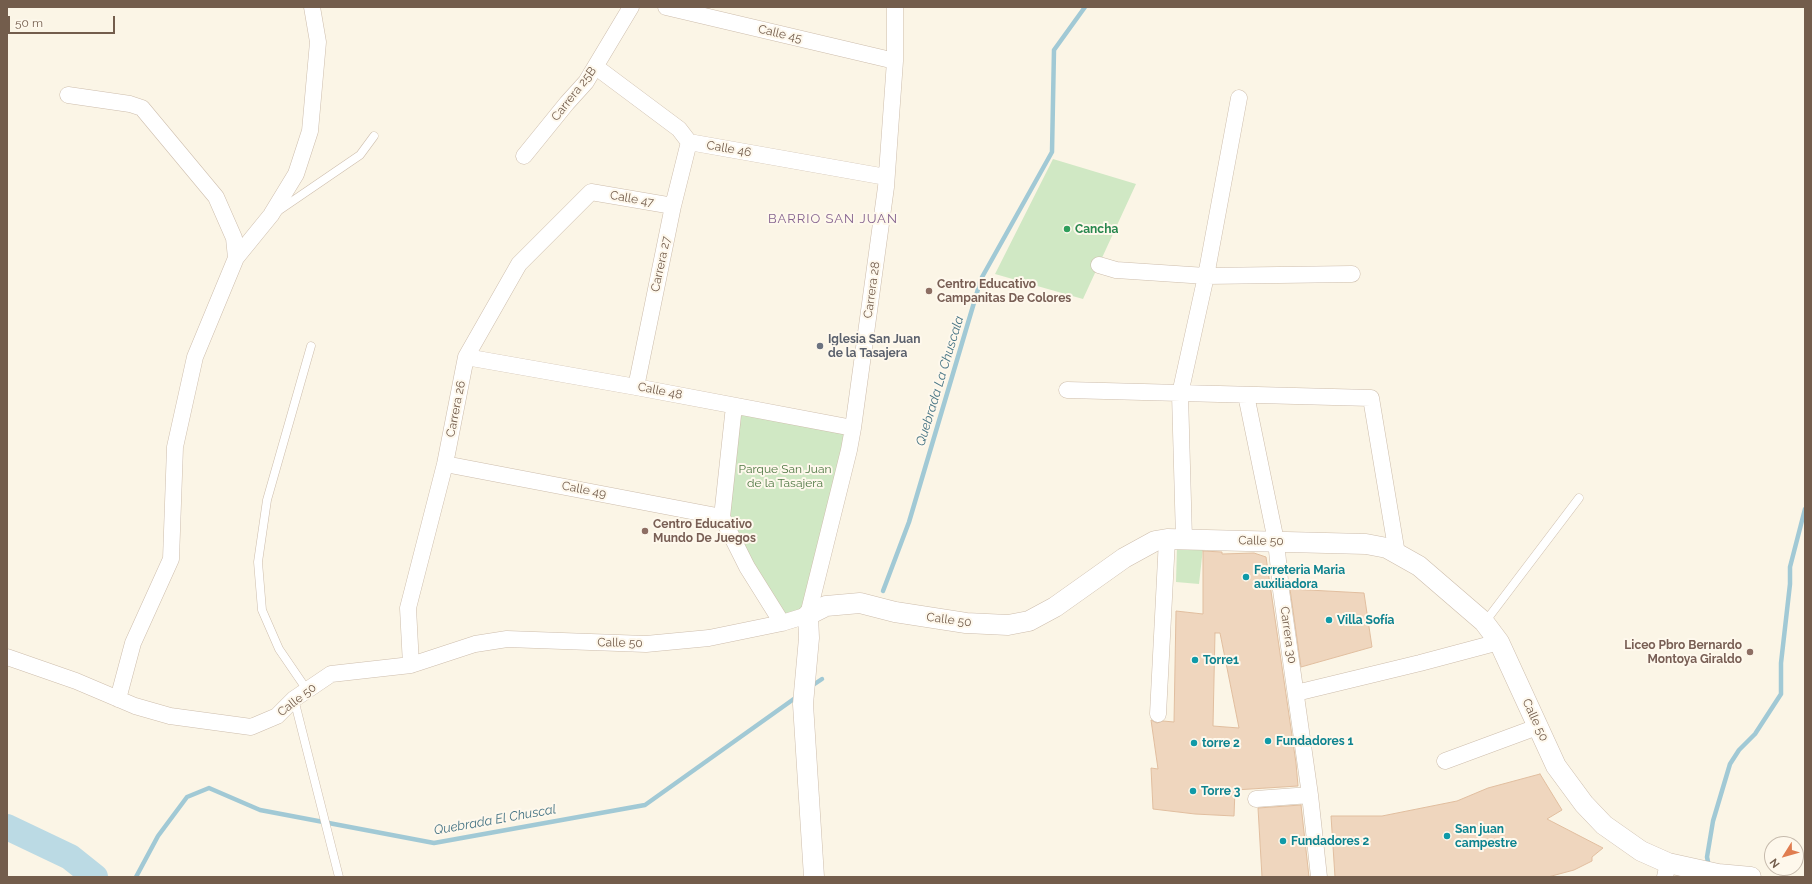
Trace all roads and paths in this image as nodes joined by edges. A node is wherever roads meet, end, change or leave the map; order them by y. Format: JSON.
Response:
{"nodes":[{"id":1,"x":312,"y":7,"type":"edge"},
{"id":2,"x":631,"y":7,"type":"edge"},
{"id":3,"x":666,"y":7,"type":"edge"},
{"id":4,"x":895,"y":7,"type":"edge"},
{"id":5,"x":895,"y":61,"type":"junction"},
{"id":6,"x":596,"y":67,"type":"junction"},
{"id":7,"x":68,"y":94,"type":"dead end"},
{"id":8,"x":1239,"y":98,"type":"dead end"},
{"id":9,"x":374,"y":136,"type":"dead end"},
{"id":10,"x":689,"y":142,"type":"junction"},
{"id":11,"x":524,"y":156,"type":"dead end"},
{"id":12,"x":886,"y":177,"type":"junction"},
{"id":13,"x":591,"y":192,"type":"joint"},
{"id":14,"x":674,"y":206,"type":"junction"},
{"id":15,"x":270,"y":215,"type":"junction"},
{"id":16,"x":236,"y":258,"type":"junction"},
{"id":17,"x":1099,"y":265,"type":"dead end"},
{"id":18,"x":1352,"y":274,"type":"dead end"},
{"id":19,"x":1206,"y":276,"type":"junction"},
{"id":20,"x":311,"y":346,"type":"dead end"},
{"id":21,"x":466,"y":358,"type":"junction"},
{"id":22,"x":636,"y":386,"type":"junction"},
{"id":23,"x":1066,"y":390,"type":"dead end"},
{"id":24,"x":1180,"y":394,"type":"junction"},
{"id":25,"x":1246,"y":396,"type":"junction"},
{"id":26,"x":734,"y":406,"type":"junction"},
{"id":27,"x":853,"y":428,"type":"junction"},
{"id":28,"x":445,"y":464,"type":"junction"},
{"id":29,"x":1578,"y":498,"type":"dead end"},
{"id":30,"x":722,"y":517,"type":"junction"},
{"id":31,"x":1175,"y":539,"type":"junction"},
{"id":32,"x":1276,"y":541,"type":"junction"},
{"id":33,"x":1397,"y":554,"type":"junction"},
{"id":34,"x":808,"y":615,"type":"junction"},
{"id":35,"x":1484,"y":622,"type":"junction"},
{"id":36,"x":782,"y":623,"type":"junction"},
{"id":37,"x":1499,"y":642,"type":"junction"},
{"id":38,"x":7,"y":657,"type":"edge"},
{"id":39,"x":411,"y":666,"type":"junction"},
{"id":40,"x":307,"y":690,"type":"junction"},
{"id":41,"x":1296,"y":693,"type":"junction"},
{"id":42,"x":118,"y":699,"type":"junction"},
{"id":43,"x":294,"y":700,"type":"junction"},
{"id":44,"x":1158,"y":714,"type":"dead end"},
{"id":45,"x":1537,"y":727,"type":"junction"},
{"id":46,"x":1445,"y":760,"type":"dead end"},
{"id":47,"x":1310,"y":795,"type":"junction"},
{"id":48,"x":1256,"y":798,"type":"dead end"},
{"id":49,"x":1666,"y":870,"type":"edge"},
{"id":50,"x":339,"y":877,"type":"edge"},
{"id":51,"x":814,"y":877,"type":"edge"},
{"id":52,"x":1319,"y":877,"type":"edge"},
{"id":53,"x":1751,"y":877,"type":"edge"}],
"edges":[{"from":1,"to":15,"type":"street"},
{"from":2,"to":6,"type":"street","name":"Carrera 25B"},
{"from":3,"to":5,"type":"street","name":"Calle 45"},
{"from":4,"to":5,"type":"street","name":"Carrera 28"},
{"from":5,"to":12,"type":"street","name":"Carrera 28"},
{"from":6,"to":10,"type":"street"},
{"from":6,"to":11,"type":"street","name":"Carrera 25B"},
{"from":7,"to":16,"type":"street"},
{"from":8,"to":19,"type":"street"},
{"from":9,"to":15,"type":"lane"},
{"from":10,"to":12,"type":"street","name":"Calle 46"},
{"from":10,"to":14,"type":"street","name":"Carrera 27"},
{"from":12,"to":27,"type":"street","name":"Carrera 28"},
{"from":13,"to":14,"type":"street","name":"Calle 47"},
{"from":13,"to":21,"type":"street","name":"Carrera 26"},
{"from":14,"to":22,"type":"street","name":"Carrera 27"},
{"from":15,"to":16,"type":"street"},
{"from":16,"to":42,"type":"street"},
{"from":17,"to":19,"type":"street"},
{"from":18,"to":19,"type":"street"},
{"from":19,"to":24,"type":"street"},
{"from":20,"to":40,"type":"lane"},
{"from":21,"to":22,"type":"street","name":"Calle 48"},
{"from":21,"to":28,"type":"street","name":"Carrera 26"},
{"from":22,"to":26,"type":"street","name":"Calle 48"},
{"from":23,"to":24,"type":"street"},
{"from":24,"to":25,"type":"street"},
{"from":24,"to":31,"type":"street"},
{"from":25,"to":32,"type":"street","name":"Carrera 30"},
{"from":25,"to":33,"type":"street"},
{"from":26,"to":27,"type":"street","name":"Calle 48"},
{"from":26,"to":30,"type":"street"},
{"from":27,"to":34,"type":"street","name":"Carrera 28"},
{"from":28,"to":30,"type":"street","name":"Calle 49"},
{"from":28,"to":39,"type":"street","name":"Carrera 26"},
{"from":29,"to":35,"type":"lane"},
{"from":30,"to":36,"type":"street"},
{"from":31,"to":32,"type":"street","name":"Calle 50"},
{"from":31,"to":34,"type":"street","name":"Calle 50"},
{"from":31,"to":44,"type":"street"},
{"from":32,"to":33,"type":"street","name":"Calle 50"},
{"from":32,"to":41,"type":"street","name":"Carrera 30"},
{"from":33,"to":35,"type":"street","name":"Calle 50"},
{"from":34,"to":36,"type":"street","name":"Calle 50"},
{"from":34,"to":51,"type":"street"},
{"from":35,"to":37,"type":"street","name":"Calle 50"},
{"from":36,"to":39,"type":"street","name":"Calle 50"},
{"from":37,"to":41,"type":"street"},
{"from":37,"to":45,"type":"street","name":"Calle 50"},
{"from":38,"to":42,"type":"street","name":"Calle 50"},
{"from":39,"to":40,"type":"street","name":"Calle 50"},
{"from":40,"to":43,"type":"street","name":"Calle 50"},
{"from":41,"to":47,"type":"street","name":"Carrera 30"},
{"from":42,"to":43,"type":"street","name":"Calle 50"},
{"from":43,"to":50,"type":"lane"},
{"from":45,"to":46,"type":"street"},
{"from":45,"to":49,"type":"street","name":"Calle 50"},
{"from":47,"to":48,"type":"street"},
{"from":47,"to":52,"type":"street","name":"Carrera 30"},
{"from":49,"to":53,"type":"street","name":"Calle 50"}]}
